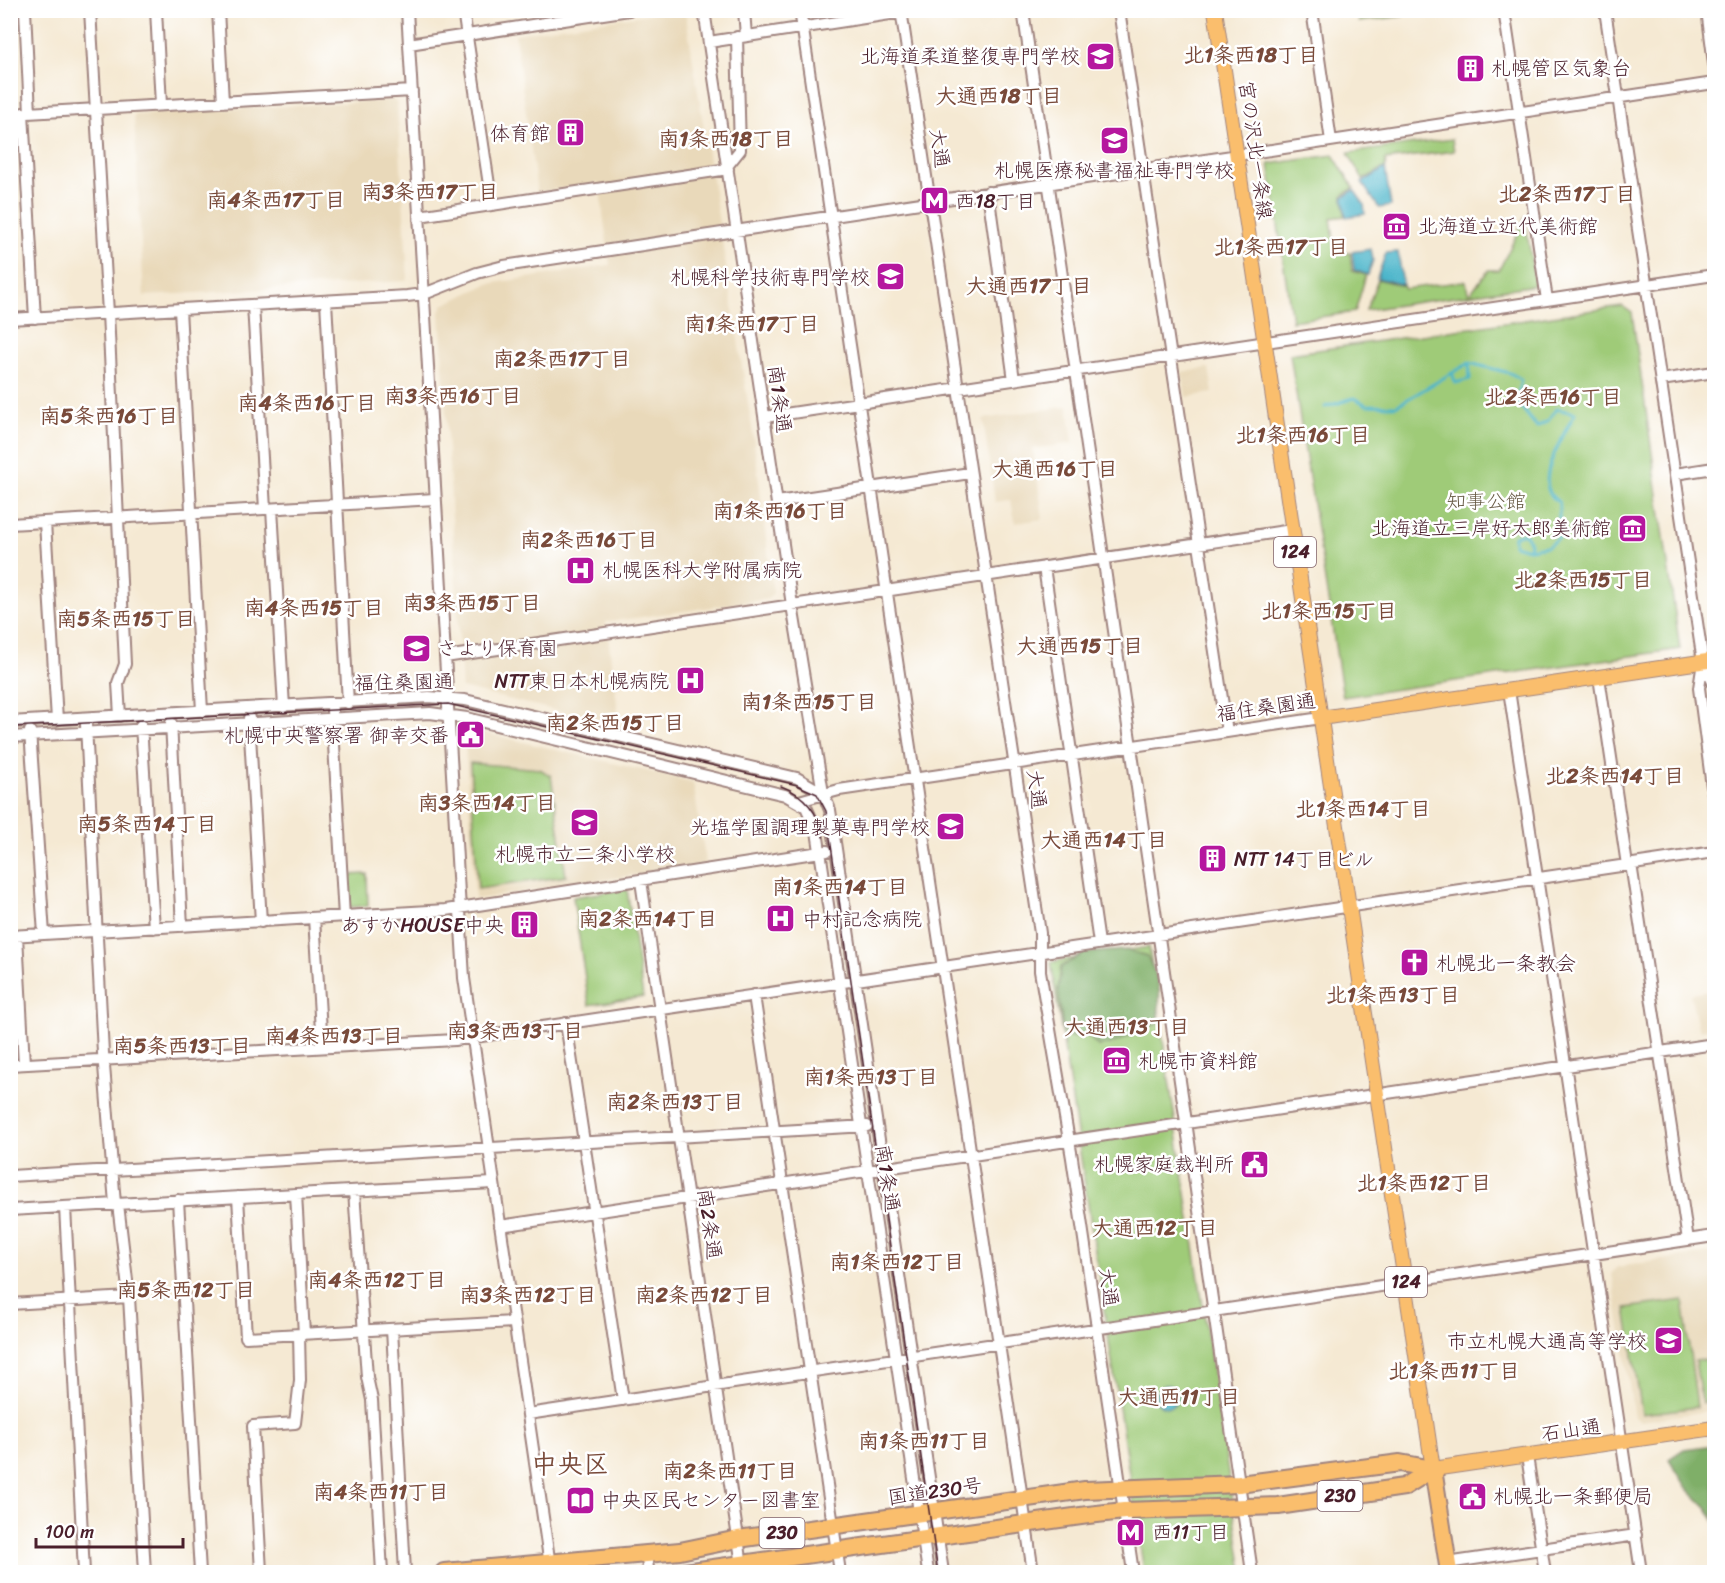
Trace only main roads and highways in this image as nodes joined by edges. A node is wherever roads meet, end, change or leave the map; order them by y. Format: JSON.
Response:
{"nodes":[{"id":1,"x":1215,"y":10,"type":"edge"},
{"id":2,"x":1709,"y":661,"type":"edge"},
{"id":3,"x":1321,"y":718,"type":"junction"},
{"id":4,"x":1714,"y":1428,"type":"edge"},
{"id":5,"x":1433,"y":1469,"type":"junction"},
{"id":6,"x":551,"y":1568,"type":"edge"},
{"id":7,"x":743,"y":1568,"type":"edge"},
{"id":8,"x":1448,"y":1568,"type":"edge"},
{"id":9,"x":444,"y":1572,"type":"edge"},
{"id":10,"x":685,"y":1572,"type":"edge"}],
"edges":[{"from":1,"to":3,"type":"main road","name":"宮の沢北一条線","number":"124"},
{"from":2,"to":3,"type":"main road","name":"福住桑園通"},
{"from":3,"to":5,"type":"main road","name":"宮の沢北一条線","number":"124"},
{"from":4,"to":5,"type":"main road","name":"石山通"},
{"from":5,"to":6,"type":"highway","name":"国道230号","number":"230"},
{"from":5,"to":7,"type":"highway","number":"230"},
{"from":5,"to":8,"type":"highway"},
{"from":6,"to":9,"type":"highway","name":"国道230号","number":"230"},
{"from":7,"to":10,"type":"highway","number":"230"}]}
